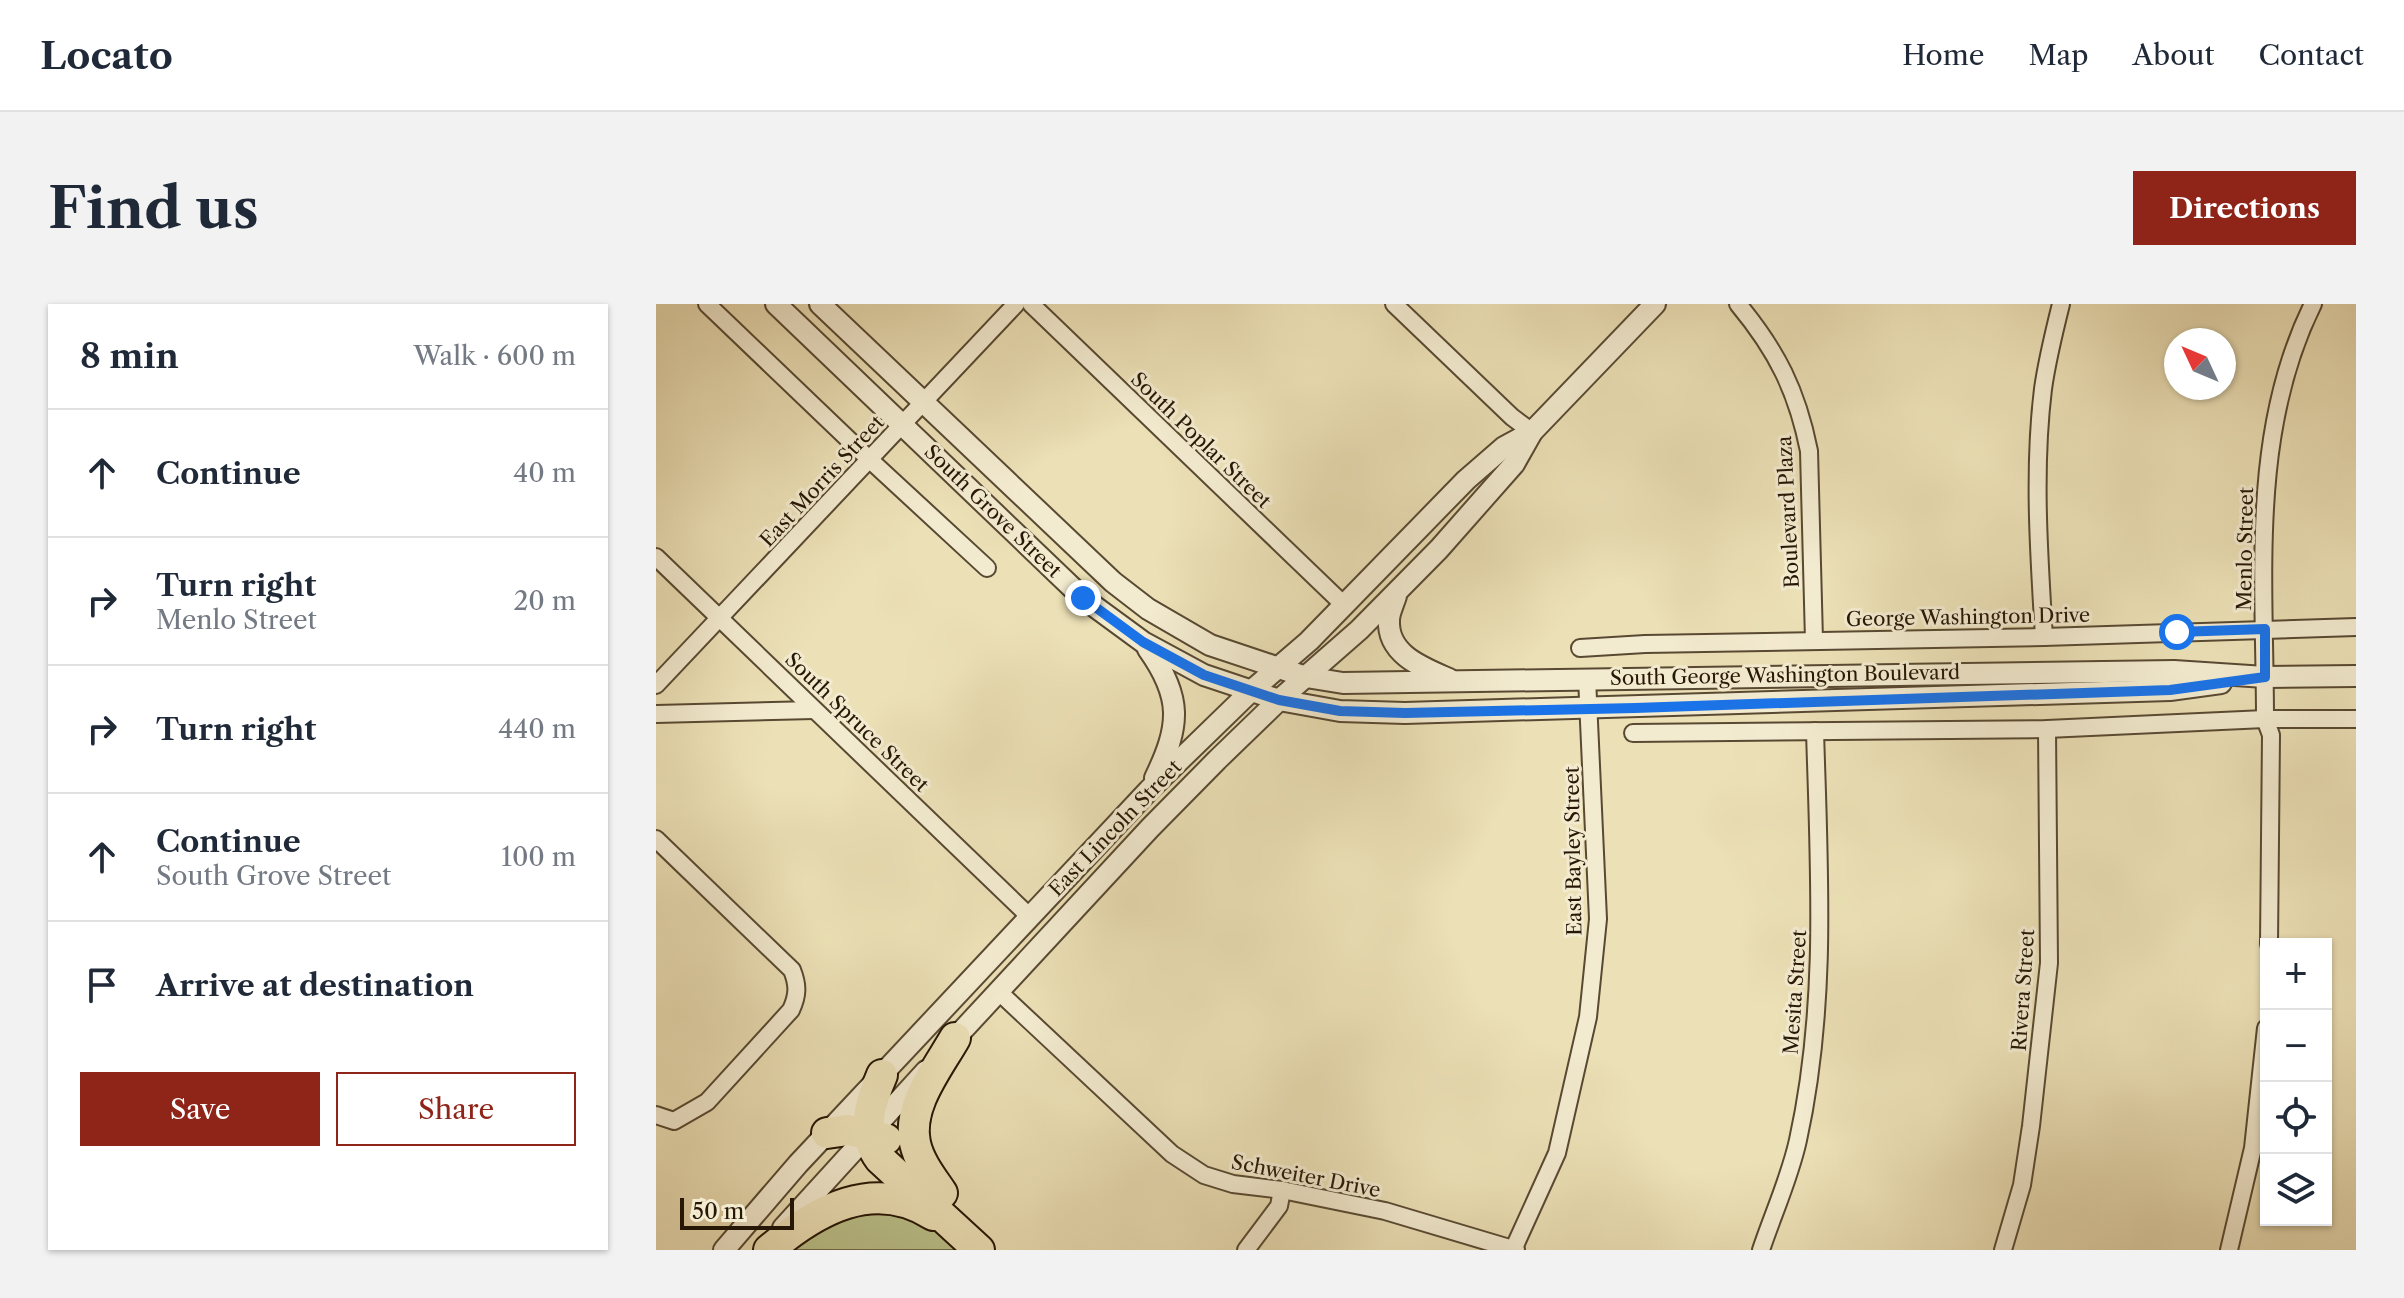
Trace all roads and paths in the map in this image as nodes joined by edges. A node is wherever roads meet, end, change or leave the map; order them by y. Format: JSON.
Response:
{"nodes":[{"id":1,"x":707,"y":304,"type":"edge"},
{"id":2,"x":776,"y":304,"type":"edge"},
{"id":3,"x":820,"y":304,"type":"edge"},
{"id":4,"x":1016,"y":304,"type":"edge"},
{"id":5,"x":1031,"y":304,"type":"edge"},
{"id":6,"x":1394,"y":304,"type":"edge"},
{"id":7,"x":1655,"y":304,"type":"edge"},
{"id":8,"x":1738,"y":304,"type":"edge"},
{"id":9,"x":2061,"y":304,"type":"edge"},
{"id":10,"x":2313,"y":304,"type":"edge"},
{"id":11,"x":922,"y":404,"type":"junction"},
{"id":12,"x":902,"y":425,"type":"junction"},
{"id":13,"x":1532,"y":432,"type":"junction"},
{"id":14,"x":869,"y":459,"type":"junction"},
{"id":15,"x":656,"y":557,"type":"edge"},
{"id":16,"x":987,"y":568,"type":"dead end"},
{"id":17,"x":1397,"y":592,"type":"junction"},
{"id":18,"x":1344,"y":605,"type":"junction"},
{"id":19,"x":720,"y":618,"type":"junction"},
{"id":20,"x":2356,"y":627,"type":"edge"},
{"id":21,"x":2265,"y":629,"type":"junction"},
{"id":22,"x":2044,"y":637,"type":"junction"},
{"id":23,"x":1814,"y":640,"type":"junction"},
{"id":24,"x":1143,"y":642,"type":"junction"},
{"id":25,"x":1580,"y":648,"type":"dead end"},
{"id":26,"x":1277,"y":668,"type":"junction"},
{"id":27,"x":2356,"y":676,"type":"edge"},
{"id":28,"x":1306,"y":677,"type":"junction"},
{"id":29,"x":2265,"y":677,"type":"junction"},
{"id":30,"x":1587,"y":678,"type":"junction"},
{"id":31,"x":1457,"y":682,"type":"junction"},
{"id":32,"x":656,"y":685,"type":"edge"},
{"id":33,"x":1251,"y":691,"type":"junction"},
{"id":34,"x":1279,"y":700,"type":"junction"},
{"id":35,"x":1589,"y":708,"type":"junction"},
{"id":36,"x":814,"y":710,"type":"junction"},
{"id":37,"x":656,"y":714,"type":"edge"},
{"id":38,"x":2265,"y":719,"type":"junction"},
{"id":39,"x":2356,"y":719,"type":"edge"},
{"id":40,"x":2047,"y":729,"type":"junction"},
{"id":41,"x":1815,"y":731,"type":"junction"},
{"id":42,"x":1633,"y":733,"type":"dead end"},
{"id":43,"x":1149,"y":790,"type":"junction"},
{"id":44,"x":656,"y":839,"type":"edge"},
{"id":45,"x":1030,"y":917,"type":"junction"},
{"id":46,"x":2269,"y":938,"type":"edge"},
{"id":47,"x":999,"y":992,"type":"junction"},
{"id":48,"x":955,"y":1038,"type":"junction"},
{"id":49,"x":882,"y":1075,"type":"junction"},
{"id":50,"x":2260,"y":1082,"type":"edge"},
{"id":51,"x":656,"y":1115,"type":"edge"},
{"id":52,"x":827,"y":1133,"type":"junction"},
{"id":53,"x":869,"y":1134,"type":"junction"},
{"id":54,"x":1282,"y":1190,"type":"junction"},
{"id":55,"x":942,"y":1193,"type":"junction"},
{"id":56,"x":970,"y":1242,"type":"edge"},
{"id":57,"x":724,"y":1249,"type":"edge"},
{"id":58,"x":766,"y":1250,"type":"edge"},
{"id":59,"x":1003,"y":1250,"type":"edge"},
{"id":60,"x":1246,"y":1250,"type":"edge"},
{"id":61,"x":1514,"y":1250,"type":"edge"},
{"id":62,"x":1761,"y":1250,"type":"edge"},
{"id":63,"x":2003,"y":1250,"type":"edge"},
{"id":64,"x":2229,"y":1250,"type":"edge"}],
"edges":[{"from":1,"to":14,"type":"street"},
{"from":2,"to":12,"type":"street","name":"South Grove Street"},
{"from":3,"to":11,"type":"street","name":"South Grove Street"},
{"from":4,"to":11,"type":"street","name":"East Morris Street"},
{"from":5,"to":18,"type":"street","name":"South Poplar Street"},
{"from":6,"to":13,"type":"street"},
{"from":7,"to":13,"type":"street","name":"East Lincoln Street"},
{"from":8,"to":23,"type":"street","name":"Boulevard Plaza"},
{"from":9,"to":22,"type":"street"},
{"from":10,"to":21,"type":"street","name":"Menlo Street"},
{"from":11,"to":12,"type":"street","name":"East Morris Street"},
{"from":11,"to":26,"type":"street","name":"South Grove Street"},
{"from":12,"to":14,"type":"street","name":"East Morris Street"},
{"from":12,"to":24,"type":"street","name":"South Grove Street"},
{"from":13,"to":17,"type":"street","name":"East Lincoln Street"},
{"from":13,"to":18,"type":"street","name":"East Lincoln Street"},
{"from":14,"to":16,"type":"street"},
{"from":14,"to":19,"type":"street","name":"East Morris Street"},
{"from":15,"to":19,"type":"street","name":"South Spruce Street"},
{"from":17,"to":28,"type":"street","name":"East Lincoln Street"},
{"from":17,"to":31,"type":"street"},
{"from":18,"to":26,"type":"street","name":"East Lincoln Street"},
{"from":19,"to":32,"type":"street","name":"East Morris Street"},
{"from":19,"to":36,"type":"street","name":"South Spruce Street"},
{"from":20,"to":21,"type":"street","name":"George Washington Drive"},
{"from":21,"to":22,"type":"street","name":"George Washington Drive"},
{"from":21,"to":29,"type":"street","name":"Menlo Street"},
{"from":22,"to":23,"type":"street","name":"George Washington Drive"},
{"from":23,"to":25,"type":"street","name":"George Washington Drive"},
{"from":24,"to":33,"type":"street","name":"South Grove Street"},
{"from":24,"to":43,"type":"street"},
{"from":26,"to":28,"type":"street","name":"South Grove Street"},
{"from":26,"to":33,"type":"street","name":"East Lincoln Street"},
{"from":27,"to":29,"type":"street","name":"South George Washington Boulevard"},
{"from":28,"to":31,"type":"street","name":"South George Washington Boulevard"},
{"from":28,"to":34,"type":"street","name":"East Lincoln Street"},
{"from":29,"to":30,"type":"street","name":"South George Washington Boulevard"},
{"from":29,"to":35,"type":"street","name":"South George Washington Boulevard"},
{"from":29,"to":38,"type":"street","name":"Menlo Street"},
{"from":30,"to":31,"type":"street","name":"South George Washington Boulevard"},
{"from":30,"to":35,"type":"street","name":"East Bayley Street"},
{"from":33,"to":34,"type":"street","name":"South Grove Street"},
{"from":33,"to":43,"type":"street","name":"East Lincoln Street"},
{"from":34,"to":35,"type":"street","name":"South George Washington Boulevard"},
{"from":34,"to":47,"type":"street","name":"East Lincoln Street"},
{"from":35,"to":61,"type":"street","name":"East Bayley Street"},
{"from":36,"to":37,"type":"street"},
{"from":36,"to":45,"type":"street","name":"South Spruce Street"},
{"from":38,"to":39,"type":"street"},
{"from":38,"to":40,"type":"street"},
{"from":38,"to":46,"type":"street","name":"Menlo Street"},
{"from":40,"to":41,"type":"street"},
{"from":40,"to":63,"type":"street","name":"Rivera Street"},
{"from":41,"to":42,"type":"street"},
{"from":41,"to":62,"type":"street","name":"Mesita Street"},
{"from":43,"to":45,"type":"street","name":"East Lincoln Street"},
{"from":44,"to":51,"type":"street"},
{"from":45,"to":49,"type":"street","name":"East Lincoln Street"},
{"from":47,"to":48,"type":"street","name":"East Lincoln Street"},
{"from":47,"to":54,"type":"street","name":"Schweiter Drive"},
{"from":48,"to":53,"type":"street","name":"East Lincoln Street"},
{"from":48,"to":55,"type":"highway"},
{"from":49,"to":52,"type":"street","name":"East Lincoln Street"},
{"from":49,"to":53,"type":"highway"},
{"from":50,"to":64,"type":"street"},
{"from":52,"to":53,"type":"highway"},
{"from":52,"to":57,"type":"street","name":"East Lincoln Street"},
{"from":53,"to":55,"type":"highway"},
{"from":53,"to":56,"type":"highway"},
{"from":53,"to":58,"type":"street","name":"East Lincoln Street"},
{"from":54,"to":60,"type":"street"},
{"from":54,"to":61,"type":"street","name":"Schweiter Drive"},
{"from":55,"to":59,"type":"highway"},
{"from":56,"to":58,"type":"highway"}]}
